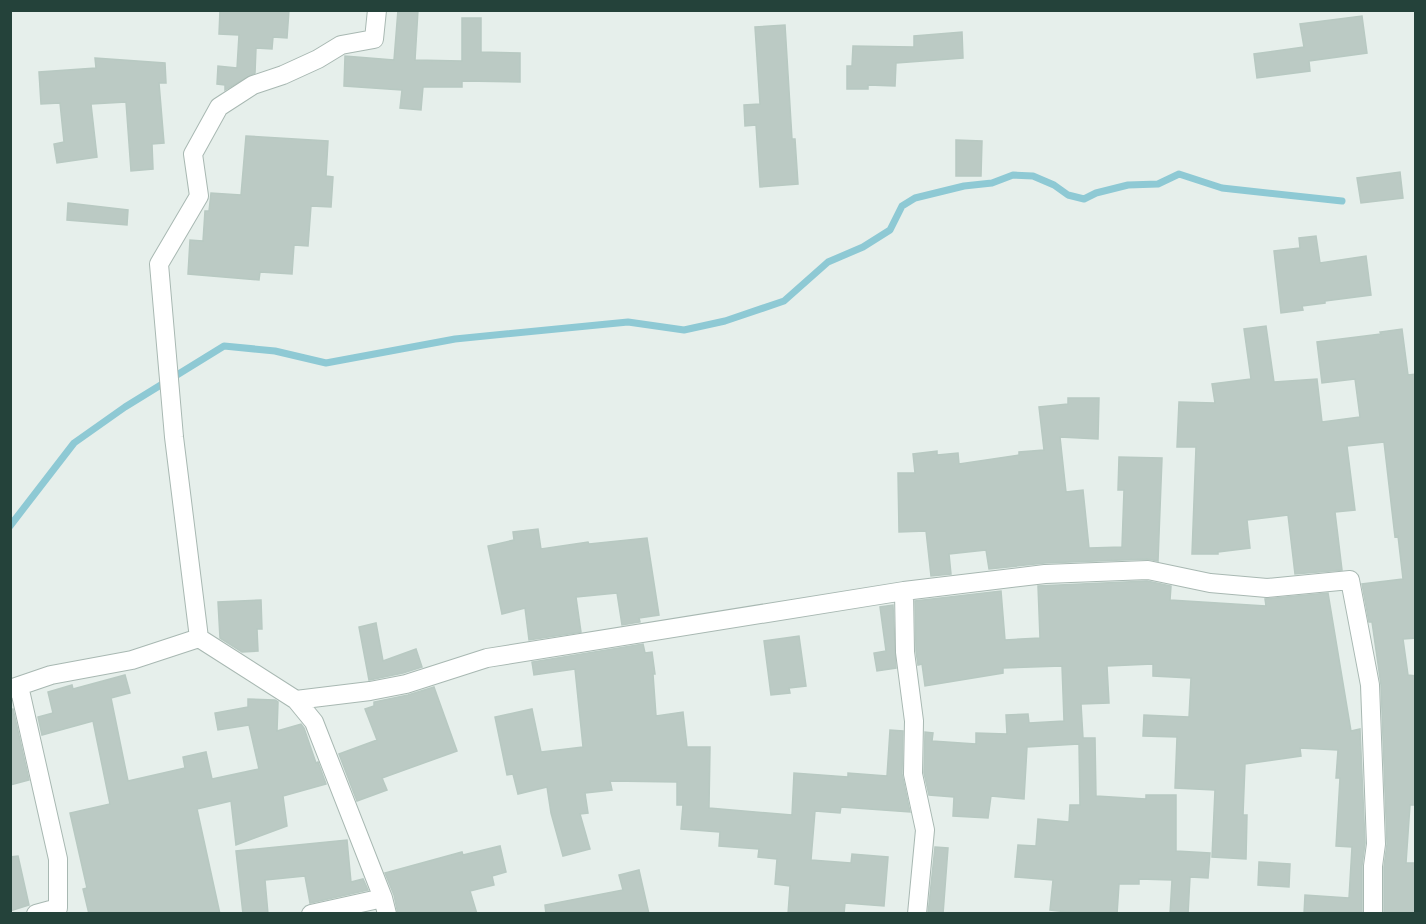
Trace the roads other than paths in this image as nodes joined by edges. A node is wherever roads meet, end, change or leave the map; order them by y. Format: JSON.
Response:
{"nodes":[{"id":1,"x":377,"y":10,"type":"edge"},
{"id":2,"x":903,"y":591,"type":"junction"},
{"id":3,"x":199,"y":638,"type":"junction"},
{"id":4,"x":15,"y":688,"type":"edge"},
{"id":5,"x":296,"y":700,"type":"junction"},
{"id":6,"x":385,"y":906,"type":"edge"},
{"id":7,"x":36,"y":914,"type":"edge"},
{"id":8,"x":311,"y":914,"type":"edge"},
{"id":9,"x":918,"y":914,"type":"edge"},
{"id":10,"x":1373,"y":914,"type":"edge"}],
"edges":[{"from":1,"to":3,"type":"street"},
{"from":2,"to":5,"type":"street"},
{"from":2,"to":9,"type":"street"},
{"from":2,"to":10,"type":"street"},
{"from":3,"to":4,"type":"street"},
{"from":3,"to":5,"type":"street"},
{"from":4,"to":7,"type":"street"},
{"from":5,"to":6,"type":"street"},
{"from":6,"to":8,"type":"street"}]}
